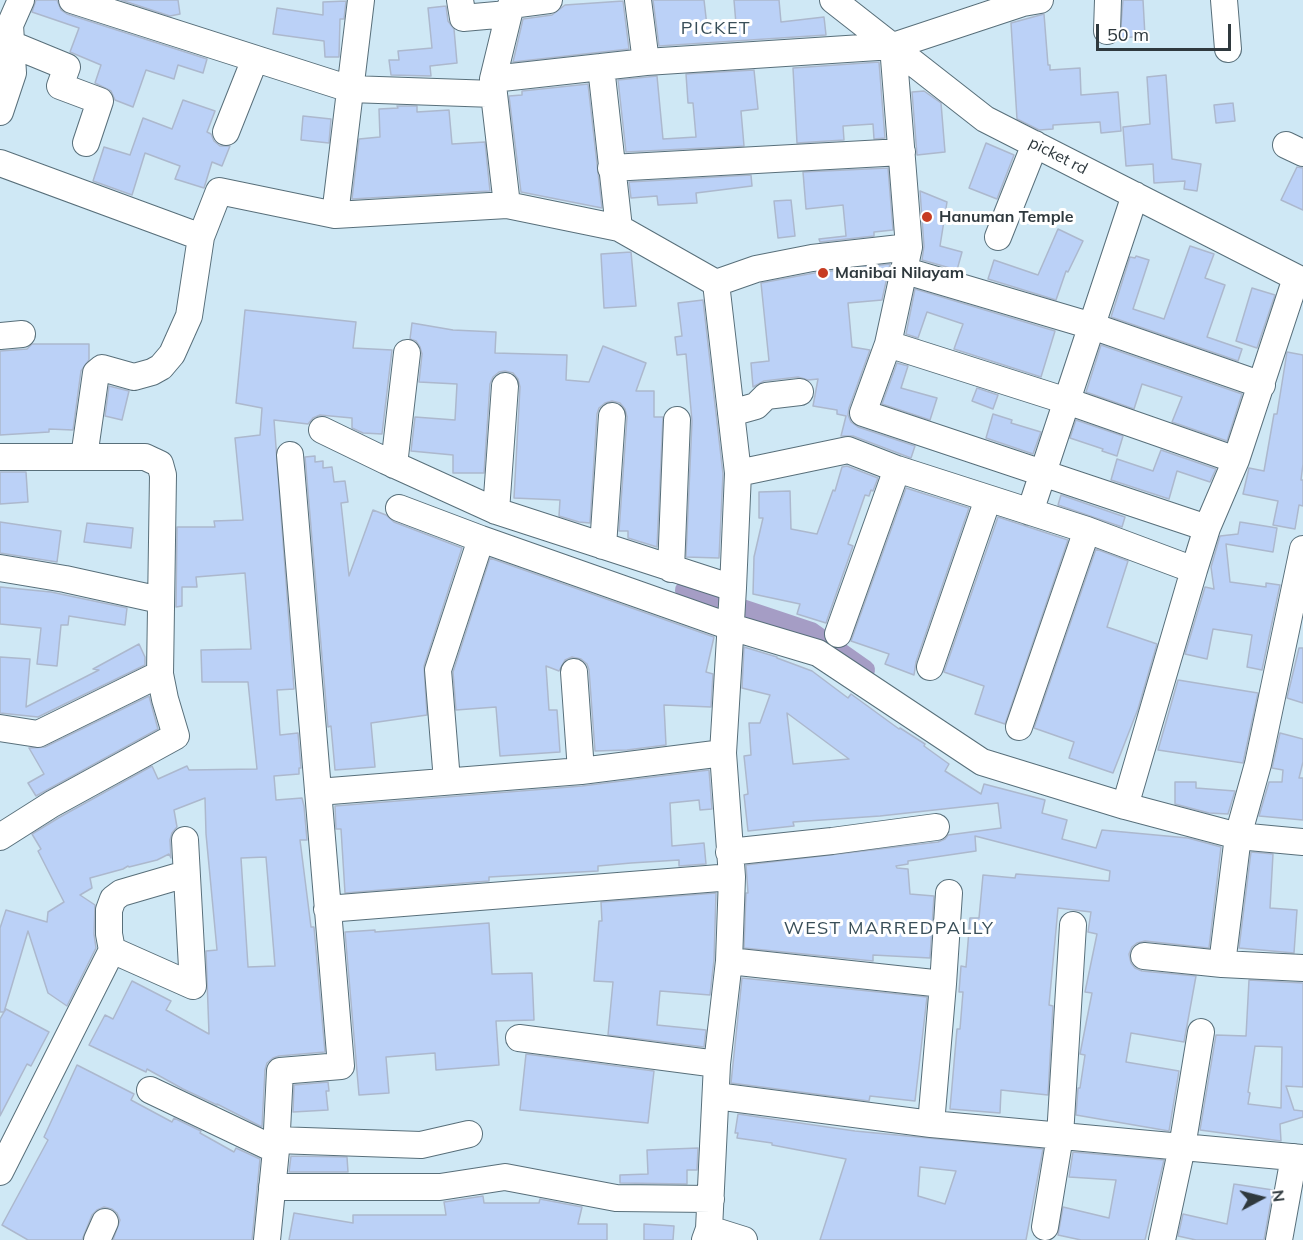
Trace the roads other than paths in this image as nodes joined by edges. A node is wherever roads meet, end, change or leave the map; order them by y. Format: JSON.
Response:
{"nodes":[{"id":1,"x":21,"y":0,"type":"edge"},
{"id":2,"x":72,"y":0,"type":"edge"},
{"id":3,"x":361,"y":0,"type":"edge"},
{"id":4,"x":460,"y":0,"type":"edge"},
{"id":5,"x":549,"y":0,"type":"edge"},
{"id":6,"x":638,"y":0,"type":"edge"},
{"id":7,"x":833,"y":0,"type":"edge"},
{"id":8,"x":1040,"y":0,"type":"edge"},
{"id":9,"x":1108,"y":0,"type":"edge"},
{"id":10,"x":1224,"y":0,"type":"edge"},
{"id":11,"x":510,"y":6,"type":"edge"},
{"id":12,"x":1107,"y":31,"type":"dead end"},
{"id":13,"x":11,"y":44,"type":"junction"},
{"id":14,"x":893,"y":46,"type":"junction"},
{"id":15,"x":1228,"y":49,"type":"dead end"},
{"id":16,"x":255,"y":59,"type":"junction"},
{"id":17,"x":646,"y":62,"type":"junction"},
{"id":18,"x":601,"y":67,"type":"junction"},
{"id":19,"x":494,"y":86,"type":"junction"},
{"id":20,"x":350,"y":89,"type":"junction"},
{"id":21,"x":0,"y":112,"type":"edge"},
{"id":22,"x":226,"y":132,"type":"dead end"},
{"id":23,"x":86,"y":143,"type":"dead end"},
{"id":24,"x":1035,"y":144,"type":"junction"},
{"id":25,"x":902,"y":152,"type":"junction"},
{"id":26,"x":0,"y":163,"type":"edge"},
{"id":27,"x":611,"y":168,"type":"junction"},
{"id":28,"x":1136,"y":195,"type":"junction"},
{"id":29,"x":507,"y":205,"type":"junction"},
{"id":30,"x":335,"y":215,"type":"junction"},
{"id":31,"x":619,"y":228,"type":"junction"},
{"id":32,"x":201,"y":237,"type":"junction"},
{"id":33,"x":998,"y":237,"type":"dead end"},
{"id":34,"x":907,"y":259,"type":"junction"},
{"id":35,"x":1300,"y":280,"type":"edge"},
{"id":36,"x":716,"y":283,"type":"junction"},
{"id":37,"x":1092,"y":326,"type":"junction"},
{"id":38,"x":888,"y":344,"type":"junction"},
{"id":39,"x":407,"y":353,"type":"dead end"},
{"id":40,"x":1262,"y":385,"type":"junction"},
{"id":41,"x":505,"y":386,"type":"dead end"},
{"id":42,"x":800,"y":392,"type":"dead end"},
{"id":43,"x":1067,"y":401,"type":"junction"},
{"id":44,"x":730,"y":413,"type":"junction"},
{"id":45,"x":612,"y":416,"type":"dead end"},
{"id":46,"x":677,"y":420,"type":"dead end"},
{"id":47,"x":322,"y":430,"type":"dead end"},
{"id":48,"x":290,"y":455,"type":"dead end"},
{"id":49,"x":0,"y":457,"type":"edge"},
{"id":50,"x":84,"y":457,"type":"junction"},
{"id":51,"x":1236,"y":460,"type":"junction"},
{"id":52,"x":393,"y":465,"type":"junction"},
{"id":53,"x":897,"y":469,"type":"junction"},
{"id":54,"x":1043,"y":472,"type":"junction"},
{"id":55,"x":738,"y":473,"type":"junction"},
{"id":56,"x":988,"y":499,"type":"junction"},
{"id":57,"x":399,"y":507,"type":"dead end"},
{"id":58,"x":496,"y":511,"type":"junction"},
{"id":59,"x":1030,"y":512,"type":"junction"},
{"id":60,"x":1207,"y":528,"type":"junction"},
{"id":61,"x":1087,"y":530,"type":"junction"},
{"id":62,"x":481,"y":540,"type":"junction"},
{"id":63,"x":603,"y":546,"type":"junction"},
{"id":64,"x":1303,"y":549,"type":"edge"},
{"id":65,"x":0,"y":568,"type":"edge"},
{"id":66,"x":671,"y":568,"type":"junction"},
{"id":67,"x":1194,"y":570,"type":"junction"},
{"id":68,"x":160,"y":600,"type":"junction"},
{"id":69,"x":732,"y":607,"type":"junction"},
{"id":70,"x":838,"y":634,"type":"dead end"},
{"id":71,"x":930,"y":668,"type":"dead end"},
{"id":72,"x":574,"y":672,"type":"dead end"},
{"id":73,"x":160,"y":674,"type":"junction"},
{"id":74,"x":1019,"y":727,"type":"dead end"},
{"id":75,"x":0,"y":728,"type":"edge"},
{"id":76,"x":723,"y":753,"type":"junction"},
{"id":77,"x":581,"y":771,"type":"junction"},
{"id":78,"x":447,"y":781,"type":"junction"},
{"id":79,"x":318,"y":792,"type":"junction"},
{"id":80,"x":1127,"y":799,"type":"junction"},
{"id":81,"x":936,"y":827,"type":"dead end"},
{"id":82,"x":1238,"y":836,"type":"junction"},
{"id":83,"x":0,"y":837,"type":"edge"},
{"id":84,"x":184,"y":840,"type":"dead end"},
{"id":85,"x":1303,"y":842,"type":"edge"},
{"id":86,"x":729,"y":852,"type":"junction"},
{"id":87,"x":186,"y":874,"type":"junction"},
{"id":88,"x":732,"y":877,"type":"junction"},
{"id":89,"x":948,"y":893,"type":"dead end"},
{"id":90,"x":327,"y":909,"type":"junction"},
{"id":91,"x":1073,"y":925,"type":"dead end"},
{"id":92,"x":112,"y":950,"type":"junction"},
{"id":93,"x":1144,"y":956,"type":"dead end"},
{"id":94,"x":729,"y":961,"type":"junction"},
{"id":95,"x":1209,"y":963,"type":"junction"},
{"id":96,"x":1303,"y":968,"type":"edge"},
{"id":97,"x":943,"y":984,"type":"junction"},
{"id":98,"x":1201,"y":1032,"type":"dead end"},
{"id":99,"x":519,"y":1038,"type":"dead end"},
{"id":100,"x":717,"y":1064,"type":"junction"},
{"id":101,"x":150,"y":1090,"type":"dead end"},
{"id":102,"x":716,"y":1096,"type":"junction"},
{"id":103,"x":931,"y":1124,"type":"junction"},
{"id":104,"x":468,"y":1134,"type":"dead end"},
{"id":105,"x":1060,"y":1136,"type":"junction"},
{"id":106,"x":276,"y":1145,"type":"junction"},
{"id":107,"x":1182,"y":1147,"type":"junction"},
{"id":108,"x":1299,"y":1157,"type":"edge"},
{"id":109,"x":0,"y":1172,"type":"edge"},
{"id":110,"x":273,"y":1187,"type":"junction"},
{"id":111,"x":711,"y":1199,"type":"junction"},
{"id":112,"x":1045,"y":1227,"type":"dead end"},
{"id":113,"x":707,"y":1234,"type":"edge"},
{"id":114,"x":267,"y":1240,"type":"edge"},
{"id":115,"x":744,"y":1240,"type":"edge"},
{"id":116,"x":1162,"y":1240,"type":"edge"},
{"id":117,"x":1279,"y":1240,"type":"edge"}],
"edges":[{"from":1,"to":13,"type":"street"},
{"from":2,"to":16,"type":"street"},
{"from":3,"to":20,"type":"street"},
{"from":4,"to":11,"type":"street"},
{"from":5,"to":11,"type":"street"},
{"from":6,"to":17,"type":"street"},
{"from":7,"to":14,"type":"street","name":"picket rd"},
{"from":8,"to":14,"type":"street"},
{"from":9,"to":12,"type":"street"},
{"from":10,"to":15,"type":"street"},
{"from":11,"to":19,"type":"street"},
{"from":13,"to":21,"type":"street"},
{"from":13,"to":23,"type":"street"},
{"from":14,"to":17,"type":"street"},
{"from":14,"to":24,"type":"street","name":"picket rd"},
{"from":14,"to":25,"type":"street"},
{"from":16,"to":20,"type":"street"},
{"from":16,"to":22,"type":"street"},
{"from":17,"to":18,"type":"street"},
{"from":18,"to":19,"type":"street"},
{"from":18,"to":27,"type":"street"},
{"from":19,"to":20,"type":"street"},
{"from":19,"to":29,"type":"street"},
{"from":20,"to":30,"type":"street"},
{"from":24,"to":28,"type":"street","name":"picket rd"},
{"from":24,"to":33,"type":"street"},
{"from":25,"to":27,"type":"street"},
{"from":25,"to":34,"type":"street"},
{"from":26,"to":32,"type":"street"},
{"from":27,"to":31,"type":"street"},
{"from":28,"to":35,"type":"street","name":"picket rd"},
{"from":28,"to":37,"type":"street"},
{"from":29,"to":30,"type":"street"},
{"from":29,"to":31,"type":"street"},
{"from":30,"to":32,"type":"street"},
{"from":31,"to":36,"type":"street"},
{"from":32,"to":50,"type":"street"},
{"from":34,"to":36,"type":"street"},
{"from":34,"to":37,"type":"street"},
{"from":34,"to":38,"type":"street"},
{"from":35,"to":40,"type":"street"},
{"from":36,"to":44,"type":"street"},
{"from":37,"to":40,"type":"street"},
{"from":37,"to":43,"type":"street"},
{"from":38,"to":43,"type":"street"},
{"from":38,"to":54,"type":"street"},
{"from":39,"to":52,"type":"street"},
{"from":40,"to":51,"type":"street"},
{"from":41,"to":58,"type":"street"},
{"from":42,"to":44,"type":"street"},
{"from":43,"to":51,"type":"street"},
{"from":43,"to":54,"type":"street"},
{"from":44,"to":55,"type":"street"},
{"from":45,"to":63,"type":"street"},
{"from":46,"to":66,"type":"street"},
{"from":47,"to":52,"type":"street"},
{"from":48,"to":79,"type":"street"},
{"from":49,"to":50,"type":"street"},
{"from":50,"to":68,"type":"street"},
{"from":51,"to":60,"type":"street"},
{"from":52,"to":58,"type":"street"},
{"from":53,"to":55,"type":"street"},
{"from":53,"to":56,"type":"street"},
{"from":53,"to":70,"type":"street"},
{"from":54,"to":59,"type":"street"},
{"from":54,"to":60,"type":"street"},
{"from":55,"to":69,"type":"street"},
{"from":56,"to":59,"type":"street"},
{"from":56,"to":71,"type":"street"},
{"from":57,"to":62,"type":"street"},
{"from":58,"to":63,"type":"street"},
{"from":59,"to":61,"type":"street"},
{"from":60,"to":67,"type":"street"},
{"from":61,"to":67,"type":"street"},
{"from":61,"to":74,"type":"street"},
{"from":62,"to":69,"type":"street"},
{"from":62,"to":78,"type":"street"},
{"from":63,"to":66,"type":"street"},
{"from":64,"to":82,"type":"street"},
{"from":65,"to":68,"type":"street"},
{"from":66,"to":69,"type":"street"},
{"from":67,"to":80,"type":"street"},
{"from":68,"to":73,"type":"street"},
{"from":69,"to":76,"type":"street"},
{"from":69,"to":80,"type":"street"},
{"from":72,"to":77,"type":"street"},
{"from":73,"to":75,"type":"street"},
{"from":73,"to":83,"type":"street"},
{"from":76,"to":77,"type":"street"},
{"from":76,"to":86,"type":"street"},
{"from":77,"to":78,"type":"street"},
{"from":78,"to":79,"type":"street"},
{"from":79,"to":90,"type":"street"},
{"from":80,"to":82,"type":"street"},
{"from":81,"to":86,"type":"street"},
{"from":82,"to":85,"type":"street"},
{"from":82,"to":95,"type":"street"},
{"from":84,"to":87,"type":"street"},
{"from":86,"to":88,"type":"street"},
{"from":87,"to":92,"type":"street"},
{"from":87,"to":92,"type":"street"},
{"from":88,"to":90,"type":"street"},
{"from":88,"to":94,"type":"street"},
{"from":89,"to":97,"type":"street"},
{"from":90,"to":106,"type":"street"},
{"from":91,"to":105,"type":"street"},
{"from":92,"to":109,"type":"street"},
{"from":93,"to":95,"type":"street"},
{"from":94,"to":97,"type":"street"},
{"from":94,"to":100,"type":"street"},
{"from":95,"to":96,"type":"street"},
{"from":97,"to":103,"type":"street"},
{"from":98,"to":107,"type":"street"},
{"from":99,"to":100,"type":"street"},
{"from":100,"to":102,"type":"street"},
{"from":101,"to":106,"type":"street"},
{"from":102,"to":103,"type":"street"},
{"from":102,"to":111,"type":"street"},
{"from":103,"to":105,"type":"street"},
{"from":104,"to":106,"type":"street"},
{"from":105,"to":107,"type":"street"},
{"from":105,"to":112,"type":"street"},
{"from":106,"to":110,"type":"street"},
{"from":107,"to":108,"type":"street"},
{"from":107,"to":116,"type":"street"},
{"from":108,"to":117,"type":"street"},
{"from":110,"to":111,"type":"street"},
{"from":110,"to":114,"type":"street"},
{"from":111,"to":113,"type":"street"},
{"from":113,"to":115,"type":"street"}]}
